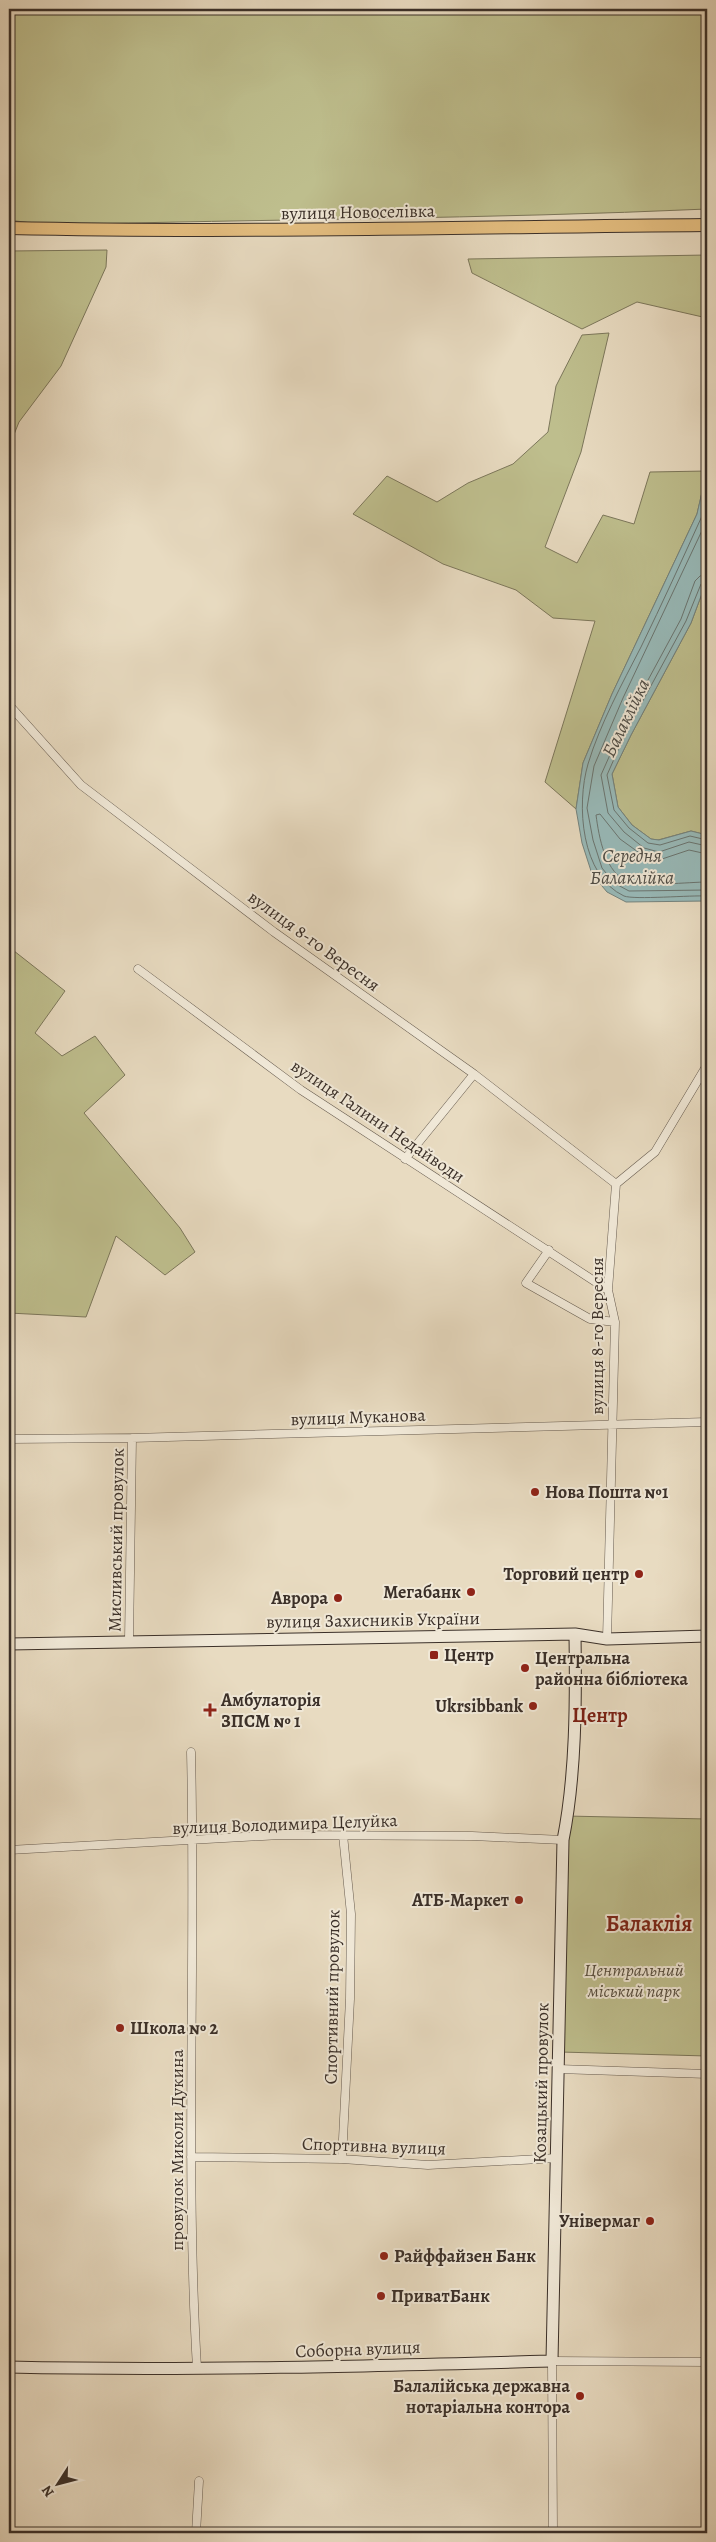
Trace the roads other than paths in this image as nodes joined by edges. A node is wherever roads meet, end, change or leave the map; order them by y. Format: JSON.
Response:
{"nodes":[{"id":1,"x":707,"y":225,"type":"edge"},
{"id":2,"x":9,"y":228,"type":"edge"},
{"id":3,"x":9,"y":705,"type":"edge"},
{"id":4,"x":138,"y":969,"type":"dead end"},
{"id":5,"x":707,"y":1065,"type":"edge"},
{"id":6,"x":474,"y":1074,"type":"junction"},
{"id":7,"x":405,"y":1159,"type":"junction"},
{"id":8,"x":616,"y":1184,"type":"junction"},
{"id":9,"x":549,"y":1250,"type":"junction"},
{"id":10,"x":608,"y":1290,"type":"junction"},
{"id":11,"x":615,"y":1322,"type":"junction"},
{"id":12,"x":707,"y":1422,"type":"edge"},
{"id":13,"x":612,"y":1424,"type":"junction"},
{"id":14,"x":132,"y":1438,"type":"junction"},
{"id":15,"x":9,"y":1439,"type":"edge"},
{"id":16,"x":575,"y":1634,"type":"junction"},
{"id":17,"x":707,"y":1636,"type":"edge"},
{"id":18,"x":607,"y":1638,"type":"junction"},
{"id":19,"x":129,"y":1641,"type":"junction"},
{"id":20,"x":9,"y":1644,"type":"edge"},
{"id":21,"x":191,"y":1752,"type":"dead end"},
{"id":22,"x":343,"y":1835,"type":"junction"},
{"id":23,"x":563,"y":1840,"type":"junction"},
{"id":24,"x":193,"y":1841,"type":"junction"},
{"id":25,"x":9,"y":1850,"type":"edge"},
{"id":26,"x":558,"y":2069,"type":"junction"},
{"id":27,"x":707,"y":2074,"type":"edge"},
{"id":28,"x":191,"y":2157,"type":"junction"},
{"id":29,"x":556,"y":2158,"type":"junction"},
{"id":30,"x":342,"y":2159,"type":"junction"},
{"id":31,"x":552,"y":2361,"type":"junction"},
{"id":32,"x":707,"y":2362,"type":"edge"},
{"id":33,"x":9,"y":2367,"type":"edge"},
{"id":34,"x":196,"y":2368,"type":"junction"},
{"id":35,"x":199,"y":2481,"type":"dead end"},
{"id":36,"x":196,"y":2533,"type":"edge"},
{"id":37,"x":553,"y":2533,"type":"edge"}],
"edges":[{"from":1,"to":2,"type":"main road","name":"вулиця Новоселівка"},
{"from":3,"to":6,"type":"street","name":"вулиця 8-го Вересня"},
{"from":4,"to":7,"type":"street","name":"вулиця Галини Недайводи"},
{"from":5,"to":8,"type":"street"},
{"from":6,"to":7,"type":"street"},
{"from":6,"to":8,"type":"street","name":"вулиця 8-го Вересня"},
{"from":7,"to":9,"type":"street","name":"вулиця Галини Недайводи"},
{"from":8,"to":10,"type":"street","name":"вулиця 8-го Вересня"},
{"from":9,"to":10,"type":"street","name":"вулиця Галини Недайводи"},
{"from":9,"to":11,"type":"street"},
{"from":10,"to":11,"type":"street","name":"вулиця 8-го Вересня"},
{"from":11,"to":13,"type":"street","name":"вулиця 8-го Вересня"},
{"from":12,"to":13,"type":"street","name":"вулиця Муканова"},
{"from":13,"to":14,"type":"street","name":"вулиця Муканова"},
{"from":13,"to":18,"type":"street","name":"вулиця 8-го Вересня"},
{"from":14,"to":15,"type":"street","name":"вулиця Муканова"},
{"from":14,"to":19,"type":"street","name":"Мисливський провулок"},
{"from":16,"to":18,"type":"street","name":"вулиця Захисників України"},
{"from":16,"to":19,"type":"street","name":"вулиця Захисників України"},
{"from":16,"to":23,"type":"street","name":"Козацький провулок"},
{"from":17,"to":18,"type":"street","name":"вулиця Захисників України"},
{"from":19,"to":20,"type":"street","name":"вулиця Захисників України"},
{"from":21,"to":24,"type":"street","name":"провулок Миколи Дукина"},
{"from":22,"to":23,"type":"street","name":"вулиця Володимира Целуйка"},
{"from":22,"to":24,"type":"street","name":"вулиця Володимира Целуйка"},
{"from":22,"to":30,"type":"street","name":"Спортивний провулок"},
{"from":23,"to":26,"type":"street","name":"Козацький провулок"},
{"from":24,"to":25,"type":"street","name":"вулиця Володимира Целуйка"},
{"from":24,"to":28,"type":"street","name":"провулок Миколи Дукина"},
{"from":26,"to":27,"type":"street"},
{"from":26,"to":29,"type":"street","name":"Козацький провулок"},
{"from":28,"to":30,"type":"street","name":"Спортивна вулиця"},
{"from":28,"to":34,"type":"street","name":"провулок Миколи Дукина"},
{"from":29,"to":30,"type":"street","name":"Спортивна вулиця"},
{"from":29,"to":31,"type":"street","name":"Козацький провулок"},
{"from":31,"to":32,"type":"street","name":"Соборна вулиця"},
{"from":31,"to":34,"type":"street","name":"Соборна вулиця"},
{"from":31,"to":37,"type":"street","name":"Козацький провулок"},
{"from":33,"to":34,"type":"street","name":"Соборна вулиця"},
{"from":35,"to":36,"type":"street"}]}
